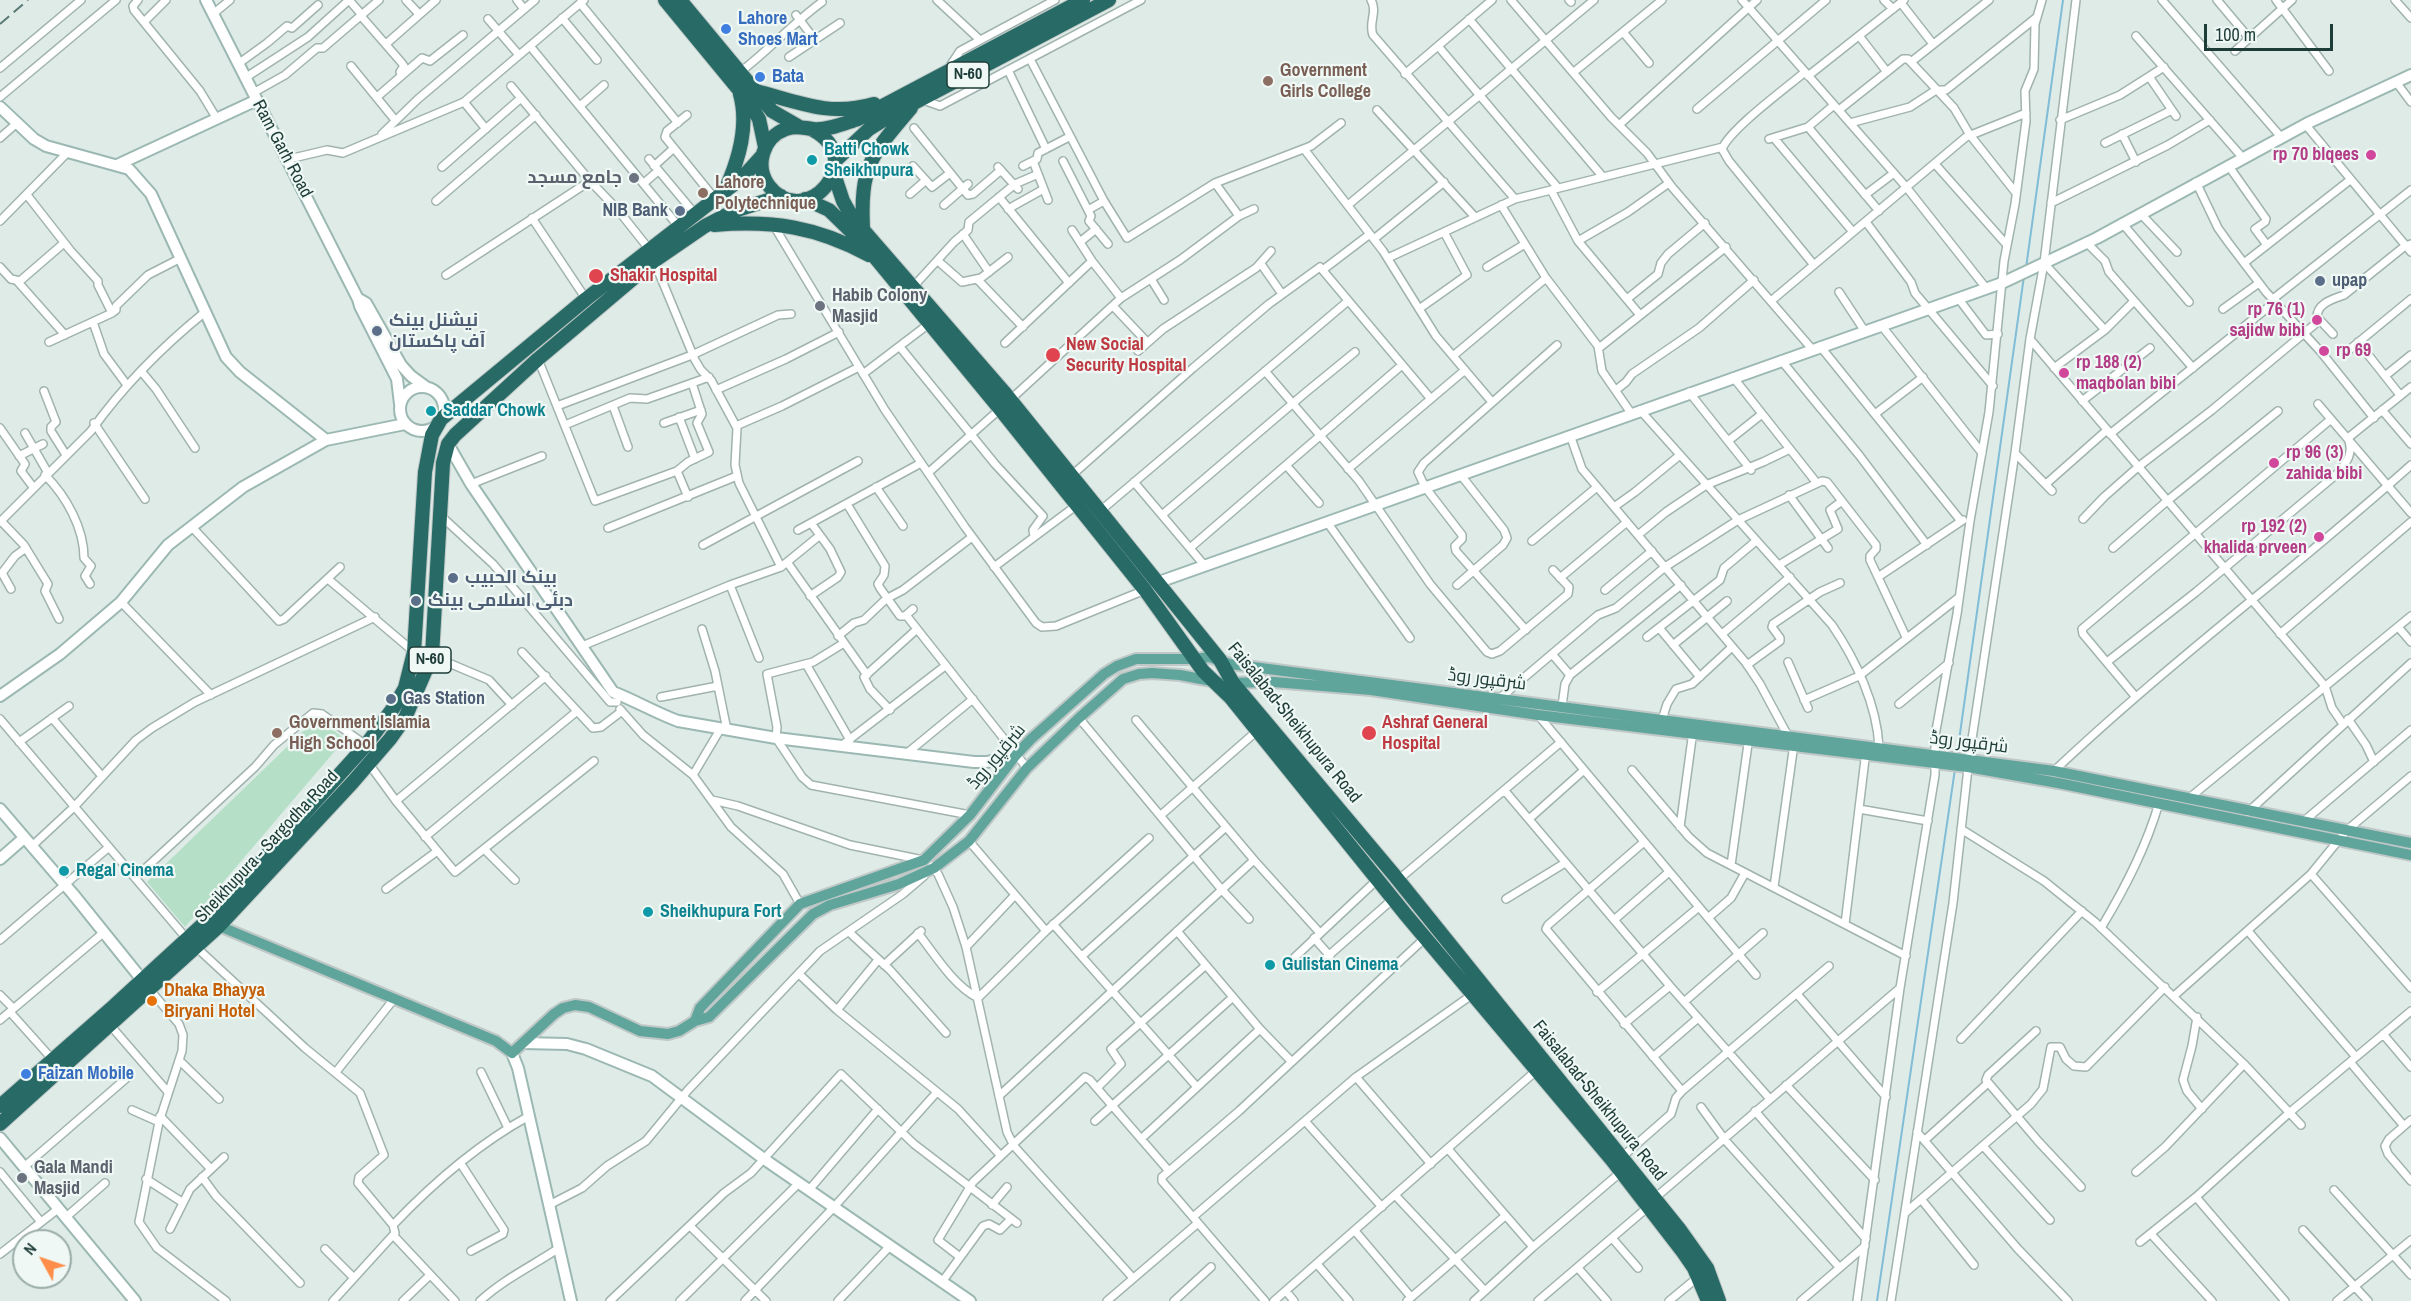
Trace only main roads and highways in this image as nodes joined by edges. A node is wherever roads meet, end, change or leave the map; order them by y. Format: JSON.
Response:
{"nodes":[{"id":1,"x":665,"y":0,"type":"edge"},
{"id":2,"x":680,"y":0,"type":"edge"},
{"id":3,"x":1083,"y":0,"type":"edge"},
{"id":4,"x":1108,"y":0,"type":"edge"},
{"id":5,"x":739,"y":92,"type":"junction"},
{"id":6,"x":756,"y":92,"type":"junction"},
{"id":7,"x":915,"y":98,"type":"junction"},
{"id":8,"x":799,"y":126,"type":"junction"},
{"id":9,"x":813,"y":129,"type":"junction"},
{"id":10,"x":764,"y":151,"type":"junction"},
{"id":11,"x":834,"y":168,"type":"junction"},
{"id":12,"x":720,"y":195,"type":"junction"},
{"id":13,"x":781,"y":196,"type":"junction"},
{"id":14,"x":805,"y":199,"type":"junction"},
{"id":15,"x":705,"y":226,"type":"junction"},
{"id":16,"x":863,"y":228,"type":"junction"},
{"id":17,"x":652,"y":255,"type":"junction"},
{"id":18,"x":876,"y":258,"type":"junction"},
{"id":19,"x":1005,"y":405,"type":"junction"},
{"id":20,"x":430,"y":445,"type":"junction"},
{"id":21,"x":447,"y":448,"type":"junction"},
{"id":22,"x":426,"y":466,"type":"junction"},
{"id":23,"x":442,"y":478,"type":"junction"},
{"id":24,"x":1150,"y":587,"type":"junction"},
{"id":25,"x":1195,"y":659,"type":"junction"},
{"id":26,"x":1220,"y":660,"type":"junction"},
{"id":27,"x":1117,"y":666,"type":"junction"},
{"id":28,"x":1123,"y":679,"type":"junction"},
{"id":29,"x":1214,"y":682,"type":"junction"},
{"id":30,"x":1233,"y":683,"type":"junction"},
{"id":31,"x":1693,"y":729,"type":"junction"},
{"id":32,"x":1964,"y":763,"type":"junction"},
{"id":33,"x":293,"y":824,"type":"junction"},
{"id":34,"x":305,"y":835,"type":"junction"},
{"id":35,"x":2411,"y":843,"type":"edge"},
{"id":36,"x":2411,"y":855,"type":"edge"},
{"id":37,"x":219,"y":926,"type":"junction"},
{"id":38,"x":191,"y":943,"type":"junction"},
{"id":39,"x":146,"y":985,"type":"junction"},
{"id":40,"x":695,"y":1021,"type":"junction"},
{"id":41,"x":0,"y":1106,"type":"edge"},
{"id":42,"x":0,"y":1124,"type":"edge"},
{"id":43,"x":1651,"y":1203,"type":"junction"},
{"id":44,"x":1708,"y":1301,"type":"edge"},
{"id":45,"x":1719,"y":1301,"type":"edge"}],
"edges":[{"from":1,"to":5,"type":"highway"},
{"from":2,"to":6,"type":"highway"},
{"from":3,"to":7,"type":"highway","number":"N-60"},
{"from":4,"to":7,"type":"highway","number":"N-60"},
{"from":5,"to":10,"type":"highway"},
{"from":5,"to":12,"type":"highway"},
{"from":6,"to":7,"type":"highway"},
{"from":6,"to":8,"type":"highway"},
{"from":7,"to":9,"type":"highway","number":"N-60"},
{"from":7,"to":11,"type":"highway","number":"N-60"},
{"from":7,"to":16,"type":"highway"},
{"from":8,"to":9,"type":"highway"},
{"from":8,"to":10,"type":"highway"},
{"from":9,"to":11,"type":"highway"},
{"from":10,"to":12,"type":"highway","name":"Sheikhupura - Sargodha Road","number":"N-60"},
{"from":10,"to":13,"type":"highway"},
{"from":11,"to":14,"type":"highway"},
{"from":11,"to":16,"type":"highway","name":"Faisalabad-Sheikhupura Road"},
{"from":12,"to":17,"type":"highway","name":"Sheikhupura - Sargodha Road","number":"N-60"},
{"from":13,"to":14,"type":"highway"},
{"from":13,"to":15,"type":"highway","name":"Sheikhupura - Sargodha Road","number":"N-60"},
{"from":14,"to":18,"type":"highway","name":"Faisalabad-Sheikhupura Road"},
{"from":15,"to":17,"type":"highway","name":"Sheikhupura - Sargodha Road","number":"N-60"},
{"from":15,"to":18,"type":"highway"},
{"from":16,"to":19,"type":"highway","name":"Faisalabad-Sheikhupura Road"},
{"from":17,"to":20,"type":"highway","name":"Sheikhupura - Sargodha Road","number":"N-60"},
{"from":17,"to":21,"type":"highway","name":"Sheikhupura - Sargodha Road","number":"N-60"},
{"from":18,"to":19,"type":"highway","name":"Faisalabad-Sheikhupura Road"},
{"from":19,"to":24,"type":"highway","name":"Faisalabad-Sheikhupura Road"},
{"from":19,"to":24,"type":"highway","name":"Faisalabad-Sheikhupura Road"},
{"from":20,"to":21,"type":"highway"},
{"from":20,"to":22,"type":"highway","name":"Sheikhupura - Sargodha Road","number":"N-60"},
{"from":21,"to":23,"type":"highway","name":"Sheikhupura - Sargodha Road","number":"N-60"},
{"from":22,"to":23,"type":"highway"},
{"from":22,"to":33,"type":"highway","name":"Sheikhupura - Sargodha Road","number":"N-60"},
{"from":23,"to":34,"type":"highway","name":"Sheikhupura - Sargodha Road","number":"N-60"},
{"from":24,"to":25,"type":"highway","name":"Faisalabad-Sheikhupura Road"},
{"from":24,"to":26,"type":"highway","name":"Faisalabad-Sheikhupura Road"},
{"from":25,"to":26,"type":"main road","name":"شرقپور روڈ"},
{"from":25,"to":27,"type":"main road","name":"شرقپور روڈ"},
{"from":25,"to":29,"type":"highway","name":"Faisalabad-Sheikhupura Road"},
{"from":26,"to":30,"type":"highway","name":"Faisalabad-Sheikhupura Road"},
{"from":26,"to":31,"type":"main road","name":"شرقپور روڈ"},
{"from":27,"to":28,"type":"main road"},
{"from":27,"to":40,"type":"main road","name":"شرقپور روڈ"},
{"from":28,"to":29,"type":"main road","name":"شرقپور روڈ"},
{"from":28,"to":40,"type":"main road","name":"شرقپور روڈ"},
{"from":29,"to":30,"type":"main road","name":"شرقپور روڈ"},
{"from":29,"to":43,"type":"highway","name":"Faisalabad-Sheikhupura Road"},
{"from":30,"to":31,"type":"main road","name":"شرقپور روڈ"},
{"from":30,"to":43,"type":"highway","name":"Faisalabad-Sheikhupura Road"},
{"from":31,"to":32,"type":"main road","name":"شرقپور روڈ"},
{"from":32,"to":35,"type":"main road","name":"شرقپور روڈ"},
{"from":32,"to":36,"type":"main road","name":"شرقپور روڈ"},
{"from":33,"to":34,"type":"highway"},
{"from":33,"to":38,"type":"highway","name":"Sheikhupura - Sargodha Road","number":"N-60"},
{"from":34,"to":37,"type":"highway","name":"Sheikhupura - Sargodha Road","number":"N-60"},
{"from":37,"to":38,"type":"highway","name":"Sheikhupura - Sargodha Road","number":"N-60"},
{"from":37,"to":40,"type":"main road","name":"شرقپور روڈ"},
{"from":38,"to":39,"type":"highway","name":"Sheikhupura - Sargodha Road","number":"N-60"},
{"from":39,"to":41,"type":"highway","name":"Sheikhupura - Sargodha Road","number":"N-60"},
{"from":39,"to":42,"type":"highway","name":"Sheikhupura - Sargodha Road","number":"N-60"},
{"from":43,"to":44,"type":"highway","name":"Faisalabad-Sheikhupura Road"},
{"from":43,"to":45,"type":"highway","name":"Faisalabad-Sheikhupura Road"}]}
